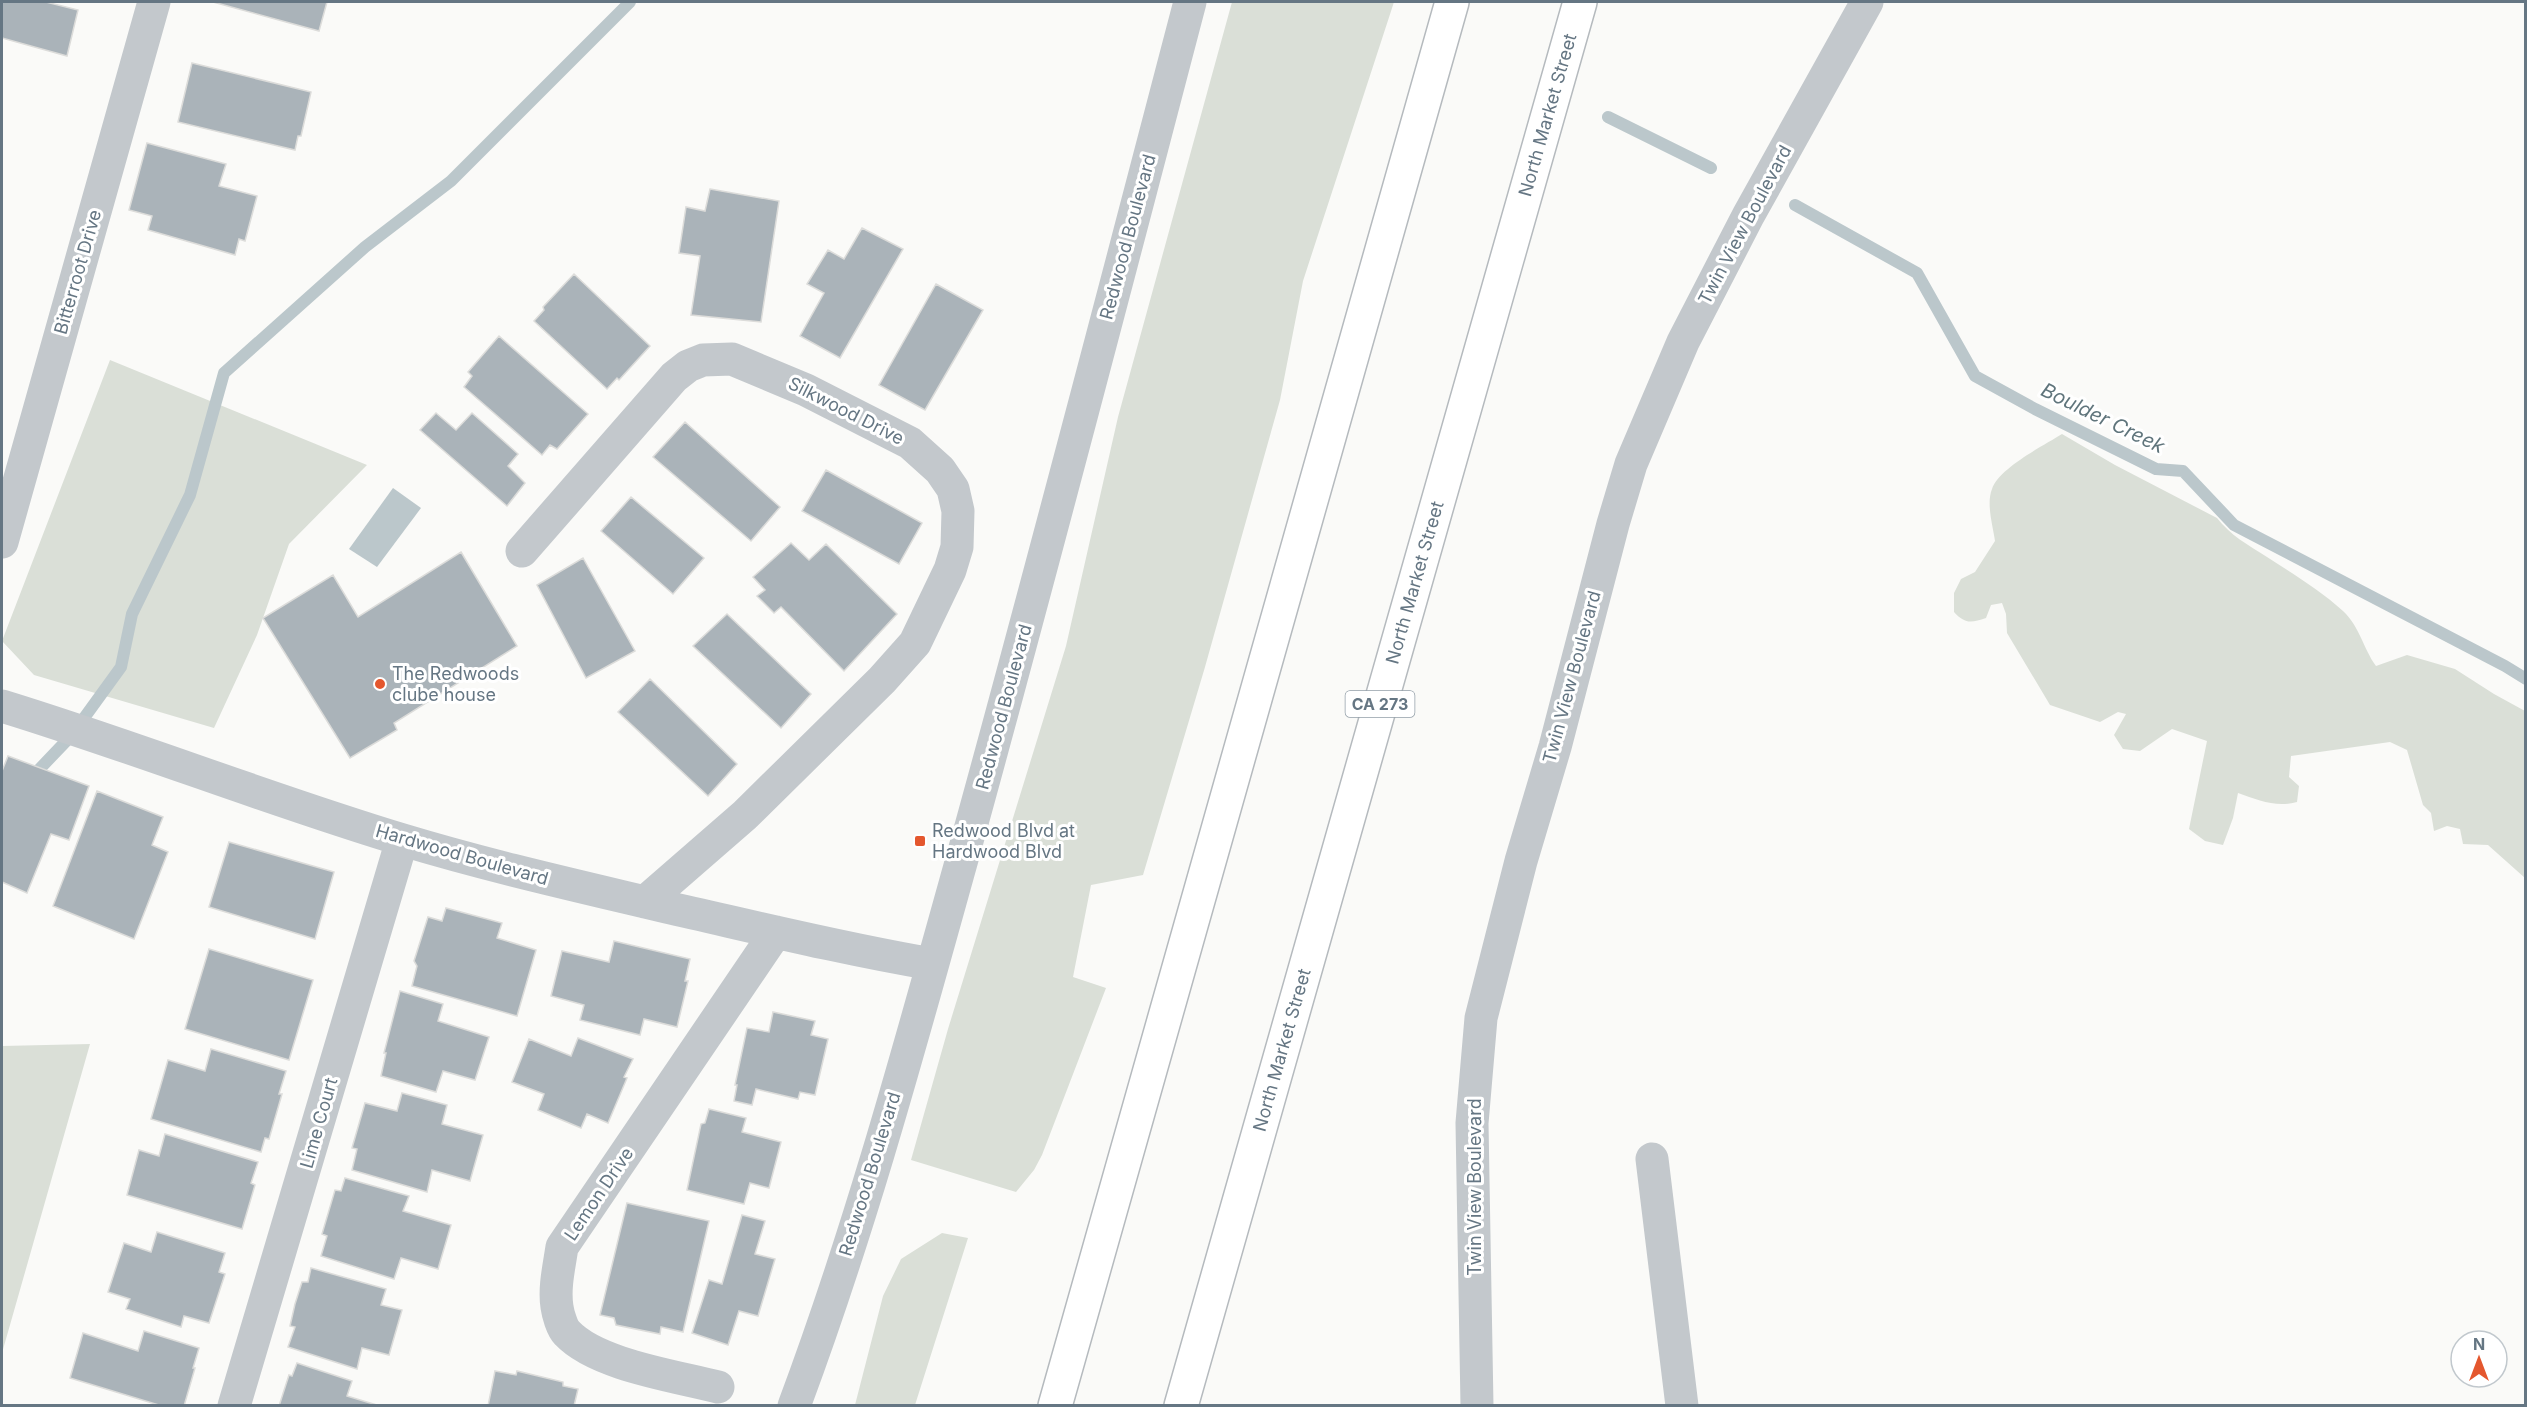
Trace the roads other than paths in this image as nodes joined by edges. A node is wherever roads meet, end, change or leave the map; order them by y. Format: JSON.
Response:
{"nodes":[{"id":1,"x":154,"y":2,"type":"edge"},
{"id":2,"x":1190,"y":2,"type":"edge"},
{"id":3,"x":1452,"y":2,"type":"edge"},
{"id":4,"x":1580,"y":2,"type":"edge"},
{"id":5,"x":1868,"y":2,"type":"edge"},
{"id":6,"x":2,"y":542,"type":"edge"},
{"id":7,"x":522,"y":551,"type":"dead end"},
{"id":8,"x":2,"y":706,"type":"edge"},
{"id":9,"x":402,"y":840,"type":"junction"},
{"id":10,"x":645,"y":902,"type":"junction"},
{"id":11,"x":776,"y":932,"type":"junction"},
{"id":12,"x":932,"y":964,"type":"junction"},
{"id":13,"x":1652,"y":1159,"type":"dead end"},
{"id":14,"x":718,"y":1387,"type":"dead end"},
{"id":15,"x":234,"y":1406,"type":"edge"},
{"id":16,"x":794,"y":1406,"type":"edge"},
{"id":17,"x":1055,"y":1406,"type":"edge"},
{"id":18,"x":1181,"y":1406,"type":"edge"},
{"id":19,"x":1477,"y":1406,"type":"edge"},
{"id":20,"x":1682,"y":1406,"type":"edge"}],
"edges":[{"from":1,"to":6,"type":"street","name":"Bitterroot Drive"},
{"from":2,"to":12,"type":"street","name":"Redwood Boulevard"},
{"from":3,"to":17,"type":"main road"},
{"from":4,"to":18,"type":"main road","name":"North Market Street","number":"CA 273"},
{"from":5,"to":19,"type":"street","name":"Twin View Boulevard"},
{"from":7,"to":10,"type":"street","name":"Silkwood Drive"},
{"from":8,"to":9,"type":"street","name":"Hardwood Boulevard"},
{"from":9,"to":10,"type":"street","name":"Hardwood Boulevard"},
{"from":9,"to":15,"type":"street","name":"Lime Court"},
{"from":10,"to":11,"type":"street","name":"Hardwood Boulevard"},
{"from":11,"to":12,"type":"street","name":"Hardwood Boulevard"},
{"from":11,"to":14,"type":"street","name":"Lemon Drive"},
{"from":12,"to":16,"type":"street","name":"Redwood Boulevard"},
{"from":13,"to":20,"type":"street"}]}
